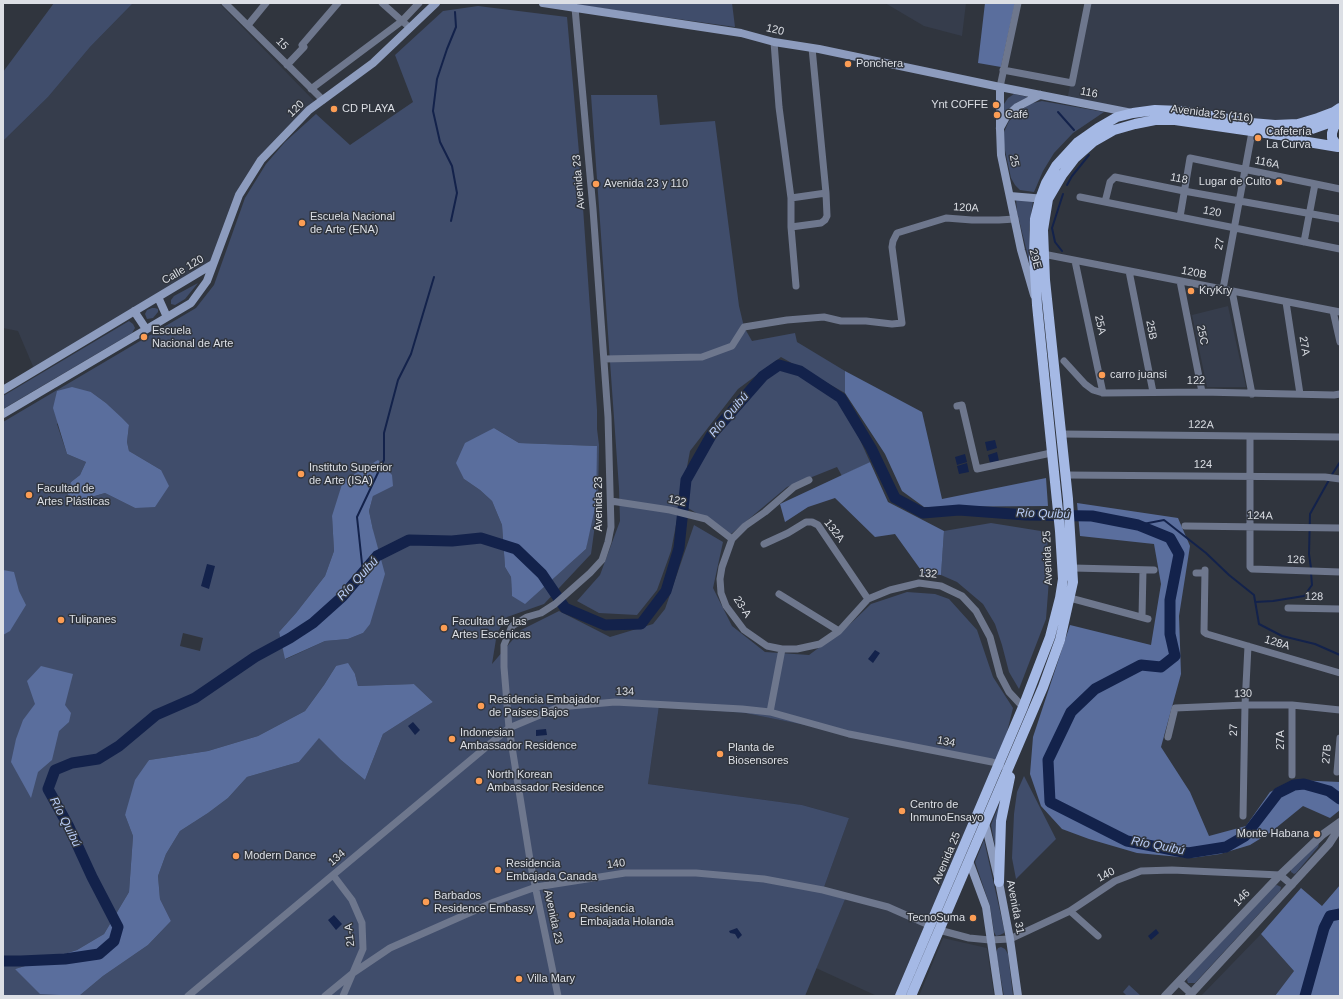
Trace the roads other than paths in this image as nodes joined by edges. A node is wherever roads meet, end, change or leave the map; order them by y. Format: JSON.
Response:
{"nodes":[{"id":1,"x":225,"y":3,"type":"edge"},
{"id":2,"x":266,"y":3,"type":"edge"},
{"id":3,"x":338,"y":3,"type":"edge"},
{"id":4,"x":382,"y":3,"type":"edge"},
{"id":5,"x":419,"y":3,"type":"edge"},
{"id":6,"x":436,"y":3,"type":"edge"},
{"id":7,"x":543,"y":3,"type":"edge"},
{"id":8,"x":1018,"y":3,"type":"edge"},
{"id":9,"x":1088,"y":3,"type":"edge"},
{"id":10,"x":575,"y":8,"type":"junction"},
{"id":11,"x":402,"y":21,"type":"junction"},
{"id":12,"x":248,"y":25,"type":"junction"},
{"id":13,"x":410,"y":28,"type":"junction"},
{"id":14,"x":774,"y":42,"type":"junction"},
{"id":15,"x":812,"y":48,"type":"junction"},
{"id":16,"x":287,"y":65,"type":"junction"},
{"id":17,"x":1003,"y":70,"type":"junction"},
{"id":18,"x":1000,"y":88,"type":"junction"},
{"id":19,"x":311,"y":89,"type":"junction"},
{"id":20,"x":1040,"y":95,"type":"junction"},
{"id":21,"x":323,"y":100,"type":"junction"},
{"id":22,"x":1340,"y":108,"type":"edge"},
{"id":23,"x":1133,"y":113,"type":"junction"},
{"id":24,"x":1340,"y":119,"type":"edge"},
{"id":25,"x":1298,"y":124,"type":"junction"},
{"id":26,"x":1000,"y":129,"type":"junction"},
{"id":27,"x":1312,"y":131,"type":"junction"},
{"id":28,"x":1252,"y":132,"type":"junction"},
{"id":29,"x":1279,"y":135,"type":"junction"},
{"id":30,"x":1309,"y":142,"type":"junction"},
{"id":31,"x":1339,"y":148,"type":"edge"},
{"id":32,"x":1245,"y":170,"type":"junction"},
{"id":33,"x":1315,"y":184,"type":"junction"},
{"id":34,"x":1340,"y":189,"type":"edge"},
{"id":35,"x":1184,"y":191,"type":"junction"},
{"id":36,"x":826,"y":193,"type":"junction"},
{"id":37,"x":1010,"y":196,"type":"junction"},
{"id":38,"x":1080,"y":197,"type":"dead end"},
{"id":39,"x":790,"y":198,"type":"junction"},
{"id":40,"x":1044,"y":199,"type":"junction"},
{"id":41,"x":1239,"y":200,"type":"junction"},
{"id":42,"x":1105,"y":202,"type":"junction"},
{"id":43,"x":1309,"y":213,"type":"junction"},
{"id":44,"x":1180,"y":217,"type":"junction"},
{"id":45,"x":1014,"y":219,"type":"junction"},
{"id":46,"x":1340,"y":219,"type":"edge"},
{"id":47,"x":791,"y":227,"type":"junction"},
{"id":48,"x":1235,"y":228,"type":"junction"},
{"id":49,"x":1304,"y":242,"type":"junction"},
{"id":50,"x":1340,"y":249,"type":"edge"},
{"id":51,"x":1043,"y":254,"type":"junction"},
{"id":52,"x":1075,"y":261,"type":"junction"},
{"id":53,"x":212,"y":264,"type":"junction"},
{"id":54,"x":1129,"y":271,"type":"junction"},
{"id":55,"x":1180,"y":281,"type":"junction"},
{"id":56,"x":796,"y":286,"type":"dead end"},
{"id":57,"x":1222,"y":289,"type":"junction"},
{"id":58,"x":1232,"y":291,"type":"junction"},
{"id":59,"x":158,"y":297,"type":"junction"},
{"id":60,"x":1286,"y":302,"type":"junction"},
{"id":61,"x":1037,"y":305,"type":"junction"},
{"id":62,"x":134,"y":311,"type":"junction"},
{"id":63,"x":1336,"y":312,"type":"edge"},
{"id":64,"x":168,"y":316,"type":"junction"},
{"id":65,"x":146,"y":329,"type":"junction"},
{"id":66,"x":1340,"y":342,"type":"edge"},
{"id":67,"x":604,"y":359,"type":"junction"},
{"id":68,"x":1064,"y":361,"type":"dead end"},
{"id":69,"x":3,"y":390,"type":"edge"},
{"id":70,"x":1153,"y":392,"type":"junction"},
{"id":71,"x":1202,"y":392,"type":"junction"},
{"id":72,"x":1103,"y":393,"type":"junction"},
{"id":73,"x":1252,"y":394,"type":"junction"},
{"id":74,"x":1300,"y":394,"type":"junction"},
{"id":75,"x":1340,"y":394,"type":"edge"},
{"id":76,"x":957,"y":406,"type":"dead end"},
{"id":77,"x":3,"y":414,"type":"edge"},
{"id":78,"x":1061,"y":434,"type":"junction"},
{"id":79,"x":1250,"y":437,"type":"junction"},
{"id":80,"x":1340,"y":437,"type":"edge"},
{"id":81,"x":1051,"y":453,"type":"junction"},
{"id":82,"x":1066,"y":475,"type":"junction"},
{"id":83,"x":1249,"y":476,"type":"junction"},
{"id":84,"x":1338,"y":479,"type":"edge"},
{"id":85,"x":809,"y":480,"type":"dead end"},
{"id":86,"x":611,"y":501,"type":"junction"},
{"id":87,"x":1185,"y":526,"type":"dead end"},
{"id":88,"x":1251,"y":527,"type":"junction"},
{"id":89,"x":1338,"y":527,"type":"edge"},
{"id":90,"x":1065,"y":531,"type":"junction"},
{"id":91,"x":732,"y":539,"type":"junction"},
{"id":92,"x":764,"y":544,"type":"dead end"},
{"id":93,"x":1073,"y":568,"type":"junction"},
{"id":94,"x":1143,"y":570,"type":"junction"},
{"id":95,"x":1154,"y":570,"type":"dead end"},
{"id":96,"x":1340,"y":572,"type":"edge"},
{"id":97,"x":1196,"y":573,"type":"dead end"},
{"id":98,"x":779,"y":594,"type":"dead end"},
{"id":99,"x":1070,"y":598,"type":"junction"},
{"id":100,"x":868,"y":599,"type":"junction"},
{"id":101,"x":1288,"y":608,"type":"dead end"},
{"id":102,"x":1340,"y":609,"type":"edge"},
{"id":103,"x":839,"y":631,"type":"junction"},
{"id":104,"x":1248,"y":646,"type":"junction"},
{"id":105,"x":782,"y":649,"type":"junction"},
{"id":106,"x":1340,"y":673,"type":"edge"},
{"id":107,"x":1245,"y":705,"type":"junction"},
{"id":108,"x":1292,"y":705,"type":"junction"},
{"id":109,"x":1023,"y":707,"type":"junction"},
{"id":110,"x":1340,"y":710,"type":"edge"},
{"id":111,"x":770,"y":712,"type":"junction"},
{"id":112,"x":509,"y":728,"type":"junction"},
{"id":113,"x":1024,"y":732,"type":"junction"},
{"id":114,"x":1168,"y":737,"type":"dead end"},
{"id":115,"x":1340,"y":738,"type":"edge"},
{"id":116,"x":999,"y":764,"type":"junction"},
{"id":117,"x":1337,"y":772,"type":"dead end"},
{"id":118,"x":1292,"y":775,"type":"dead end"},
{"id":119,"x":1005,"y":777,"type":"junction"},
{"id":120,"x":1243,"y":816,"type":"dead end"},
{"id":121,"x":1340,"y":822,"type":"edge"},
{"id":122,"x":985,"y":823,"type":"junction"},
{"id":123,"x":1340,"y":827,"type":"edge"},
{"id":124,"x":966,"y":842,"type":"junction"},
{"id":125,"x":968,"y":861,"type":"junction"},
{"id":126,"x":333,"y":875,"type":"junction"},
{"id":127,"x":1280,"y":875,"type":"junction"},
{"id":128,"x":999,"y":882,"type":"junction"},
{"id":129,"x":1292,"y":885,"type":"junction"},
{"id":130,"x":536,"y":887,"type":"junction"},
{"id":131,"x":1070,"y":911,"type":"junction"},
{"id":132,"x":935,"y":928,"type":"junction"},
{"id":133,"x":1098,"y":936,"type":"dead end"},
{"id":134,"x":1010,"y":939,"type":"junction"},
{"id":135,"x":990,"y":940,"type":"junction"},
{"id":136,"x":353,"y":973,"type":"junction"},
{"id":137,"x":1179,"y":982,"type":"junction"},
{"id":138,"x":1190,"y":994,"type":"edge"},
{"id":139,"x":188,"y":996,"type":"edge"},
{"id":140,"x":325,"y":996,"type":"edge"},
{"id":141,"x":343,"y":996,"type":"edge"},
{"id":142,"x":558,"y":996,"type":"edge"},
{"id":143,"x":900,"y":996,"type":"edge"},
{"id":144,"x":910,"y":996,"type":"edge"},
{"id":145,"x":999,"y":996,"type":"edge"},
{"id":146,"x":1018,"y":996,"type":"edge"},
{"id":147,"x":1165,"y":996,"type":"edge"}],
"edges":[{"from":1,"to":12,"type":"street","name":"15"},
{"from":2,"to":12,"type":"street"},
{"from":3,"to":16,"type":"street"},
{"from":4,"to":11,"type":"street"},
{"from":5,"to":11,"type":"street","name":"120"},
{"from":6,"to":13,"type":"main road","name":"120"},
{"from":7,"to":10,"type":"main road","name":"120"},
{"from":8,"to":17,"type":"street"},
{"from":9,"to":17,"type":"street"},
{"from":10,"to":14,"type":"main road","name":"120"},
{"from":10,"to":67,"type":"street","name":"Avenida 23"},
{"from":11,"to":13,"type":"street"},
{"from":11,"to":19,"type":"street","name":"120"},
{"from":12,"to":16,"type":"street","name":"15"},
{"from":13,"to":21,"type":"main road","name":"120"},
{"from":14,"to":15,"type":"main road","name":"120"},
{"from":14,"to":39,"type":"street"},
{"from":15,"to":18,"type":"main road","name":"120"},
{"from":15,"to":36,"type":"street"},
{"from":16,"to":19,"type":"street","name":"15"},
{"from":17,"to":18,"type":"street"},
{"from":18,"to":20,"type":"main road","name":"116"},
{"from":18,"to":26,"type":"main road","name":"25"},
{"from":19,"to":21,"type":"street","name":"15"},
{"from":20,"to":23,"type":"main road","name":"116"},
{"from":20,"to":26,"type":"main road"},
{"from":21,"to":53,"type":"main road","name":"120"},
{"from":22,"to":25,"type":"main road"},
{"from":23,"to":25,"type":"main road","name":"Avenida 25 (116)"},
{"from":23,"to":40,"type":"main road","name":"Avenida 25"},
{"from":24,"to":27,"type":"main road"},
{"from":24,"to":31,"type":"main road"},
{"from":25,"to":27,"type":"main road"},
{"from":26,"to":37,"type":"main road","name":"25"},
{"from":27,"to":29,"type":"main road","name":"Avenida 25 (116)"},
{"from":27,"to":30,"type":"main road"},
{"from":27,"to":31,"type":"main road"},
{"from":28,"to":29,"type":"main road","name":"Avenida 25 (116)"},
{"from":28,"to":32,"type":"street","name":"27"},
{"from":28,"to":40,"type":"main road","name":"Avenida 25 (116)"},
{"from":29,"to":30,"type":"main road"},
{"from":30,"to":31,"type":"main road"},
{"from":32,"to":33,"type":"street","name":"116A"},
{"from":32,"to":35,"type":"street","name":"116A"},
{"from":32,"to":41,"type":"street","name":"27"},
{"from":33,"to":34,"type":"street","name":"116A"},
{"from":33,"to":43,"type":"street"},
{"from":35,"to":41,"type":"street","name":"118"},
{"from":35,"to":42,"type":"street","name":"118"},
{"from":35,"to":44,"type":"street"},
{"from":36,"to":39,"type":"street"},
{"from":36,"to":47,"type":"street"},
{"from":37,"to":40,"type":"main road"},
{"from":37,"to":45,"type":"main road","name":"25"},
{"from":38,"to":42,"type":"street","name":"120"},
{"from":39,"to":47,"type":"street"},
{"from":40,"to":51,"type":"main road","name":"Avenida 25"},
{"from":40,"to":61,"type":"main road","name":"Avenida 25"},
{"from":41,"to":43,"type":"street","name":"118"},
{"from":41,"to":48,"type":"street","name":"27"},
{"from":42,"to":44,"type":"street","name":"120"},
{"from":43,"to":46,"type":"street","name":"118"},
{"from":43,"to":49,"type":"street"},
{"from":44,"to":48,"type":"street","name":"120"},
{"from":45,"to":61,"type":"main road","name":"29E"},
{"from":45,"to":67,"type":"street","name":"120A"},
{"from":47,"to":56,"type":"street"},
{"from":48,"to":49,"type":"street","name":"120"},
{"from":48,"to":57,"type":"street","name":"27"},
{"from":49,"to":50,"type":"street","name":"120"},
{"from":51,"to":52,"type":"street","name":"120B"},
{"from":51,"to":78,"type":"main road","name":"Avenida 25"},
{"from":52,"to":54,"type":"street","name":"120B"},
{"from":52,"to":72,"type":"street","name":"25A"},
{"from":53,"to":59,"type":"main road","name":"Calle 120"},
{"from":53,"to":64,"type":"main road","name":"Calle 120"},
{"from":54,"to":55,"type":"street","name":"120B"},
{"from":54,"to":70,"type":"street","name":"25B"},
{"from":55,"to":57,"type":"street","name":"120B"},
{"from":55,"to":71,"type":"street","name":"25C"},
{"from":57,"to":58,"type":"street","name":"120B"},
{"from":58,"to":60,"type":"street","name":"120B"},
{"from":58,"to":73,"type":"street"},
{"from":59,"to":62,"type":"main road","name":"Calle 120"},
{"from":59,"to":64,"type":"main road"},
{"from":60,"to":63,"type":"street","name":"120B"},
{"from":60,"to":74,"type":"street","name":"27A"},
{"from":61,"to":81,"type":"main road","name":"Avenida 25"},
{"from":62,"to":65,"type":"main road"},
{"from":62,"to":69,"type":"main road","name":"Calle 120"},
{"from":63,"to":66,"type":"street"},
{"from":64,"to":65,"type":"main road","name":"Calle 120"},
{"from":65,"to":77,"type":"main road","name":"Calle 120"},
{"from":67,"to":86,"type":"street","name":"Avenida 23"},
{"from":68,"to":72,"type":"street","name":"122"},
{"from":70,"to":71,"type":"street","name":"122"},
{"from":70,"to":72,"type":"street","name":"122"},
{"from":71,"to":73,"type":"street","name":"122"},
{"from":73,"to":74,"type":"street","name":"122"},
{"from":74,"to":75,"type":"street","name":"122"},
{"from":76,"to":81,"type":"street"},
{"from":78,"to":79,"type":"street","name":"122A"},
{"from":78,"to":82,"type":"main road","name":"Avenida 25"},
{"from":79,"to":80,"type":"street","name":"122A"},
{"from":79,"to":83,"type":"street"},
{"from":81,"to":90,"type":"main road","name":"Avenida 25"},
{"from":82,"to":83,"type":"street","name":"124"},
{"from":82,"to":90,"type":"main road","name":"Avenida 25"},
{"from":83,"to":84,"type":"street","name":"124"},
{"from":83,"to":88,"type":"street"},
{"from":85,"to":91,"type":"street","name":"23-A"},
{"from":86,"to":91,"type":"street","name":"122"},
{"from":86,"to":112,"type":"street","name":"Avenida 23"},
{"from":87,"to":88,"type":"street","name":"124A"},
{"from":88,"to":89,"type":"street","name":"124A"},
{"from":88,"to":96,"type":"street","name":"126"},
{"from":90,"to":93,"type":"main road","name":"Avenida 25"},
{"from":90,"to":109,"type":"main road","name":"Avenida 25"},
{"from":91,"to":105,"type":"street","name":"23-A"},
{"from":92,"to":100,"type":"street","name":"132A"},
{"from":93,"to":94,"type":"street"},
{"from":93,"to":99,"type":"main road","name":"Avenida 25"},
{"from":94,"to":95,"type":"street"},
{"from":94,"to":99,"type":"street"},
{"from":97,"to":104,"type":"street","name":"128A"},
{"from":98,"to":103,"type":"street"},
{"from":99,"to":113,"type":"main road","name":"Avenida 25"},
{"from":100,"to":103,"type":"street","name":"132"},
{"from":100,"to":109,"type":"street","name":"132"},
{"from":101,"to":102,"type":"street","name":"128"},
{"from":103,"to":105,"type":"street","name":"132"},
{"from":104,"to":106,"type":"street","name":"128A"},
{"from":104,"to":107,"type":"street","name":"27"},
{"from":105,"to":111,"type":"street"},
{"from":107,"to":108,"type":"street","name":"130"},
{"from":107,"to":114,"type":"street","name":"130"},
{"from":107,"to":120,"type":"street","name":"27"},
{"from":108,"to":110,"type":"street","name":"130"},
{"from":108,"to":118,"type":"street","name":"27A"},
{"from":109,"to":116,"type":"main road","name":"Avenida 25"},
{"from":111,"to":112,"type":"street","name":"134"},
{"from":111,"to":116,"type":"street","name":"134"},
{"from":112,"to":126,"type":"street","name":"134"},
{"from":112,"to":130,"type":"street","name":"Avenida 23"},
{"from":113,"to":119,"type":"main road","name":"Avenida 25"},
{"from":113,"to":128,"type":"main road"},
{"from":115,"to":117,"type":"street","name":"27B"},
{"from":116,"to":119,"type":"street"},
{"from":116,"to":124,"type":"main road","name":"Avenida 25"},
{"from":119,"to":122,"type":"main road","name":"Avenida 25"},
{"from":121,"to":127,"type":"street","name":"146"},
{"from":122,"to":125,"type":"main road","name":"Avenida 25"},
{"from":122,"to":128,"type":"main road","name":"Avenida 31"},
{"from":123,"to":129,"type":"street"},
{"from":124,"to":125,"type":"main road"},
{"from":124,"to":132,"type":"main road","name":"Avenida 25"},
{"from":125,"to":132,"type":"main road","name":"Avenida 25"},
{"from":125,"to":135,"type":"main road"},
{"from":126,"to":136,"type":"street","name":"21-A"},
{"from":126,"to":139,"type":"street","name":"134"},
{"from":127,"to":129,"type":"street"},
{"from":127,"to":131,"type":"street","name":"140"},
{"from":127,"to":137,"type":"street","name":"146"},
{"from":128,"to":134,"type":"main road","name":"Avenida 31"},
{"from":129,"to":138,"type":"street"},
{"from":130,"to":132,"type":"street","name":"140"},
{"from":130,"to":136,"type":"street","name":"140"},
{"from":130,"to":142,"type":"street","name":"Avenida 23"},
{"from":131,"to":133,"type":"street"},
{"from":131,"to":134,"type":"street","name":"140"},
{"from":132,"to":135,"type":"street","name":"140"},
{"from":132,"to":143,"type":"main road","name":"Avenida 25"},
{"from":132,"to":144,"type":"main road","name":"Avenida 25"},
{"from":134,"to":135,"type":"street","name":"140"},
{"from":134,"to":146,"type":"main road","name":"Avenida 31"},
{"from":135,"to":145,"type":"main road"},
{"from":136,"to":140,"type":"street","name":"140"},
{"from":136,"to":141,"type":"street","name":"21-A"},
{"from":137,"to":138,"type":"street"},
{"from":137,"to":147,"type":"street","name":"146"}]}
